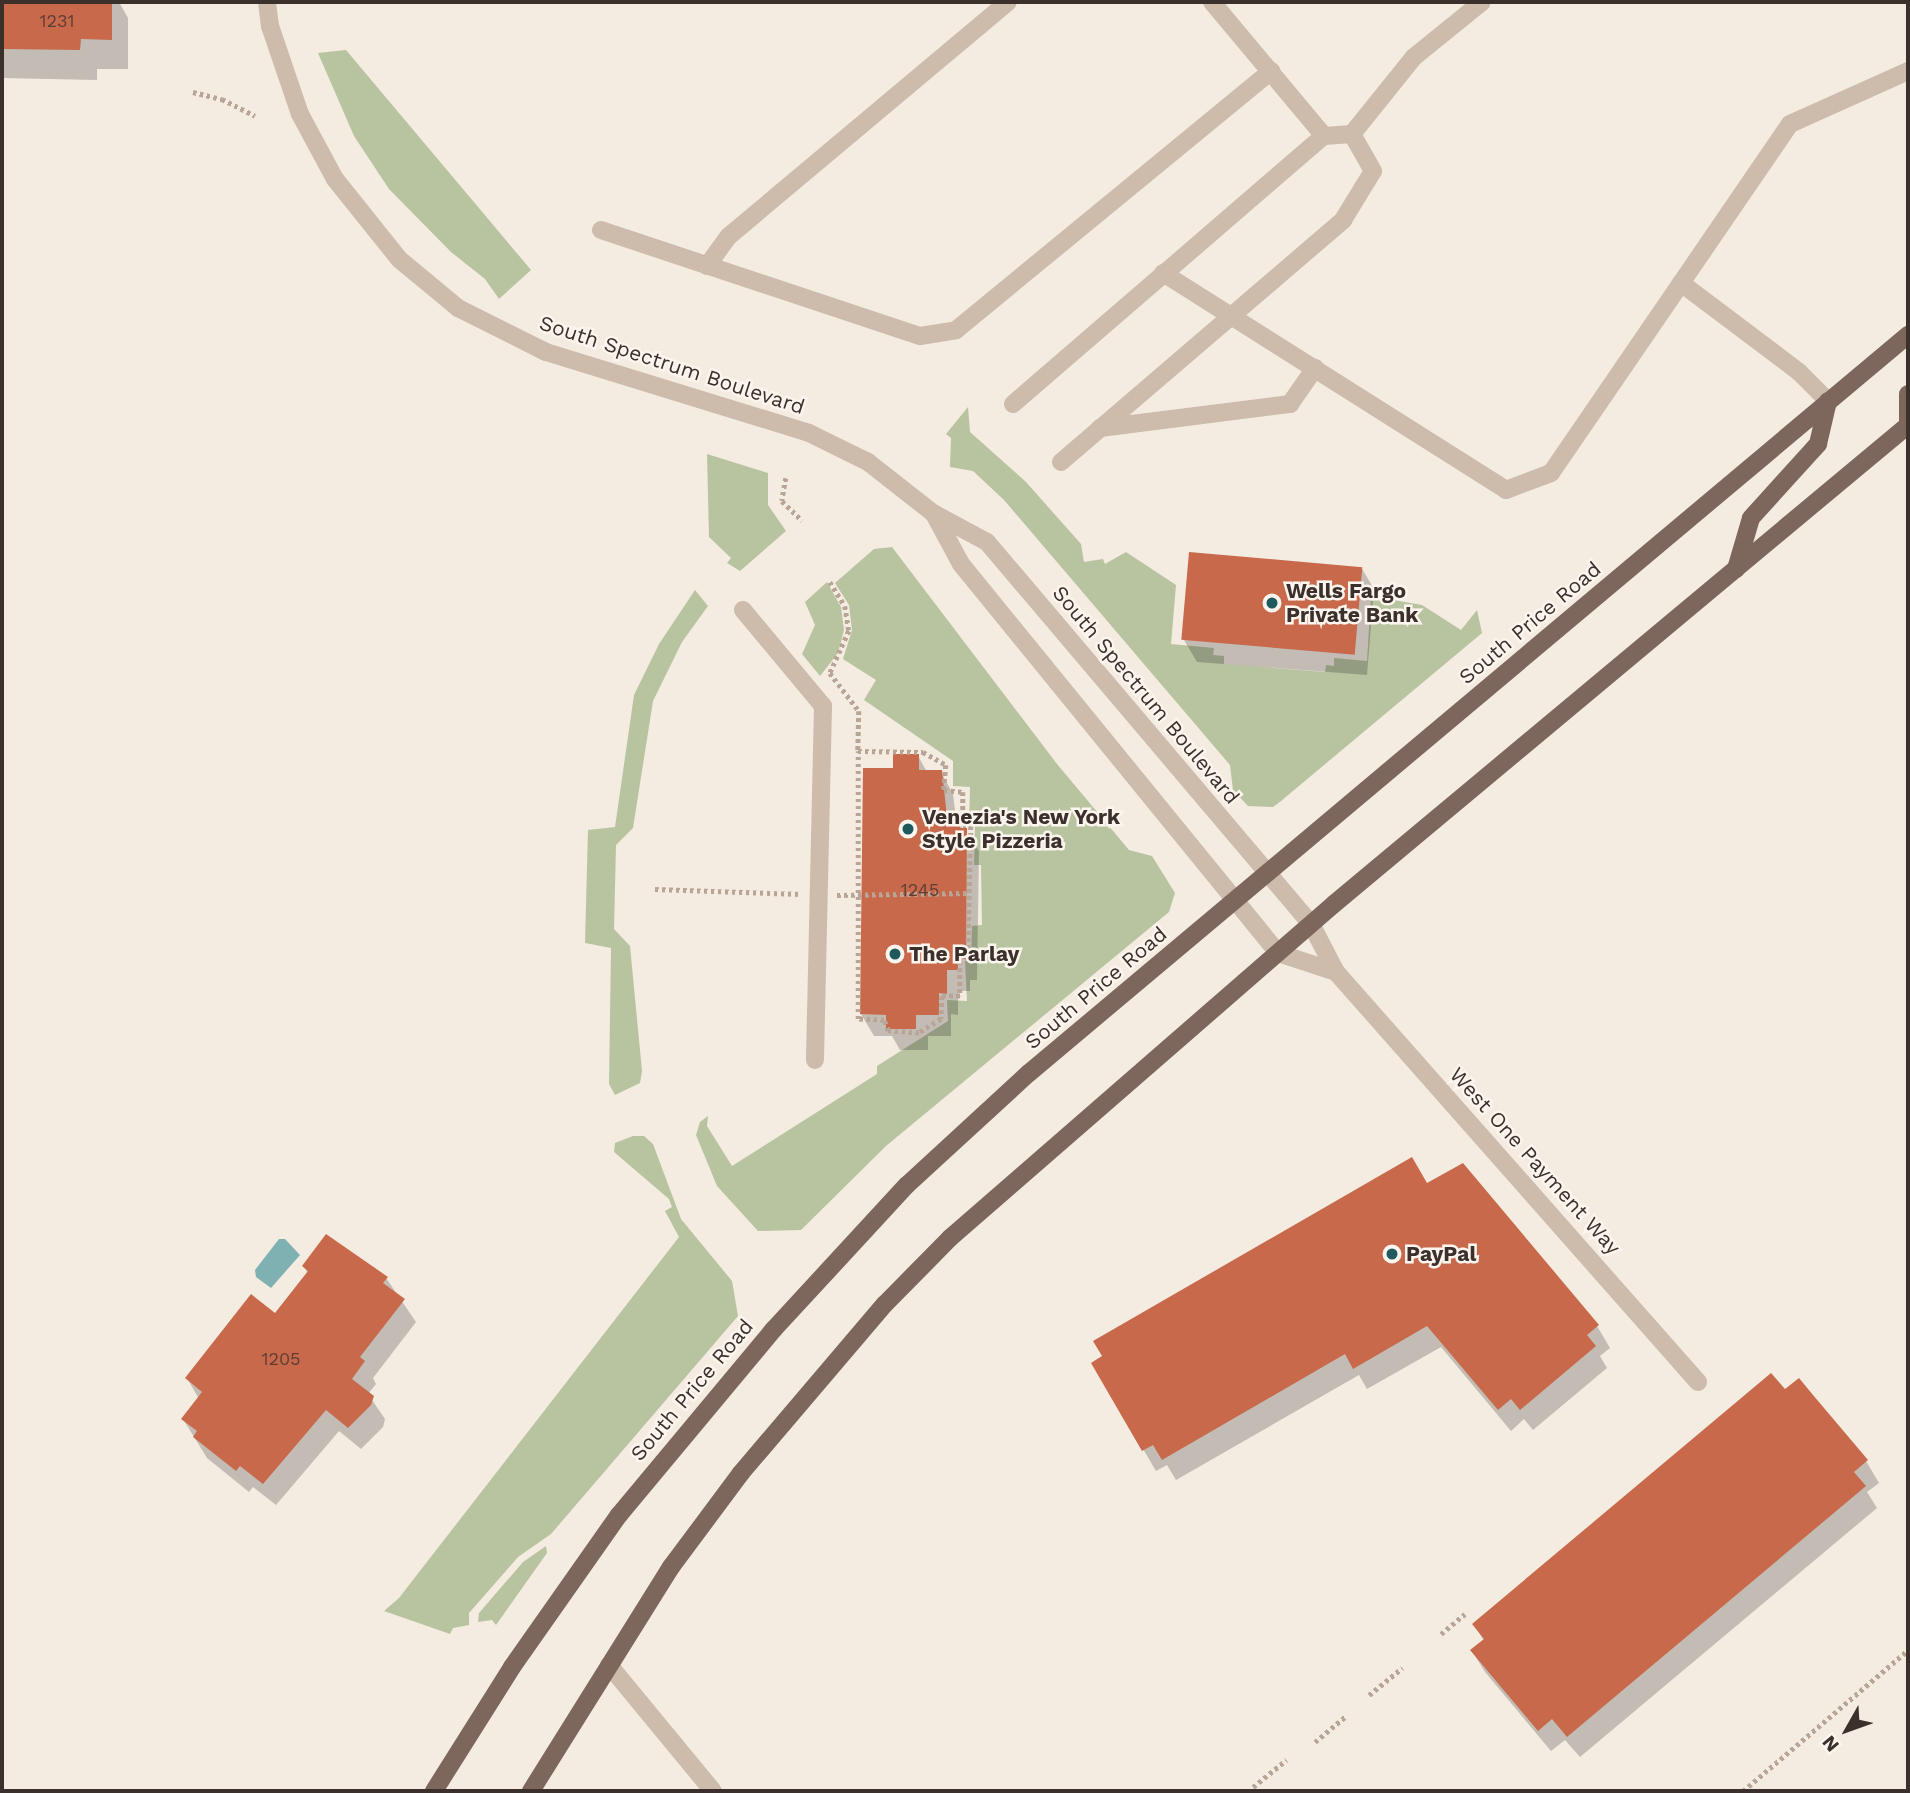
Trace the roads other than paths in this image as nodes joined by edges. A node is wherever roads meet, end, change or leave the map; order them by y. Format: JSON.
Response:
{"nodes":[{"id":1,"x":267,"y":2,"type":"edge"},
{"id":2,"x":1008,"y":2,"type":"edge"},
{"id":3,"x":1212,"y":2,"type":"edge"},
{"id":4,"x":1482,"y":2,"type":"edge"},
{"id":5,"x":1271,"y":71,"type":"junction"},
{"id":6,"x":1908,"y":71,"type":"edge"},
{"id":7,"x":1352,"y":134,"type":"junction"},
{"id":8,"x":1324,"y":136,"type":"junction"},
{"id":9,"x":601,"y":230,"type":"dead end"},
{"id":10,"x":707,"y":266,"type":"junction"},
{"id":11,"x":1163,"y":273,"type":"junction"},
{"id":12,"x":1681,"y":283,"type":"junction"},
{"id":13,"x":1232,"y":315,"type":"junction"},
{"id":14,"x":1908,"y":335,"type":"edge"},
{"id":15,"x":1315,"y":368,"type":"junction"},
{"id":16,"x":1908,"y":394,"type":"edge"},
{"id":17,"x":1828,"y":401,"type":"junction"},
{"id":18,"x":1013,"y":404,"type":"dead end"},
{"id":19,"x":1908,"y":422,"type":"edge"},
{"id":20,"x":1100,"y":428,"type":"junction"},
{"id":21,"x":1061,"y":462,"type":"dead end"},
{"id":22,"x":933,"y":513,"type":"junction"},
{"id":23,"x":1736,"y":569,"type":"junction"},
{"id":24,"x":743,"y":610,"type":"dead end"},
{"id":25,"x":1267,"y":873,"type":"junction"},
{"id":26,"x":1234,"y":901,"type":"junction"},
{"id":27,"x":1311,"y":925,"type":"junction"},
{"id":28,"x":1278,"y":953,"type":"junction"},
{"id":29,"x":1336,"y":972,"type":"junction"},
{"id":30,"x":815,"y":1060,"type":"dead end"},
{"id":31,"x":1698,"y":1382,"type":"dead end"},
{"id":32,"x":608,"y":1665,"type":"junction"},
{"id":33,"x":434,"y":1791,"type":"edge"},
{"id":34,"x":531,"y":1791,"type":"edge"},
{"id":35,"x":713,"y":1791,"type":"edge"}],
"edges":[{"from":1,"to":22,"type":"street","name":"South Spectrum Boulevard"},
{"from":2,"to":10,"type":"street"},
{"from":3,"to":5,"type":"street"},
{"from":4,"to":7,"type":"street"},
{"from":5,"to":8,"type":"street"},
{"from":5,"to":10,"type":"street"},
{"from":6,"to":12,"type":"street"},
{"from":7,"to":8,"type":"street"},
{"from":7,"to":13,"type":"street"},
{"from":8,"to":11,"type":"street"},
{"from":9,"to":10,"type":"street"},
{"from":11,"to":13,"type":"street"},
{"from":11,"to":18,"type":"street"},
{"from":12,"to":15,"type":"street"},
{"from":12,"to":17,"type":"street"},
{"from":13,"to":15,"type":"street"},
{"from":13,"to":20,"type":"street"},
{"from":14,"to":17,"type":"main road","name":"South Price Road"},
{"from":15,"to":20,"type":"street"},
{"from":16,"to":19,"type":"main road"},
{"from":17,"to":23,"type":"main road"},
{"from":17,"to":25,"type":"main road","name":"South Price Road"},
{"from":19,"to":23,"type":"main road"},
{"from":20,"to":21,"type":"street"},
{"from":22,"to":25,"type":"street","name":"South Spectrum Boulevard"},
{"from":22,"to":26,"type":"street","name":"South Spectrum Boulevard"},
{"from":23,"to":27,"type":"main road"},
{"from":24,"to":30,"type":"street"},
{"from":25,"to":26,"type":"main road","name":"South Price Road"},
{"from":25,"to":27,"type":"street","name":"South Spectrum Boulevard"},
{"from":26,"to":28,"type":"street","name":"South Spectrum Boulevard"},
{"from":26,"to":33,"type":"main road","name":"South Price Road"},
{"from":27,"to":28,"type":"main road"},
{"from":27,"to":29,"type":"street","name":"West One Payment Way"},
{"from":28,"to":29,"type":"street"},
{"from":28,"to":32,"type":"main road"},
{"from":29,"to":31,"type":"street","name":"West One Payment Way"},
{"from":32,"to":34,"type":"main road"},
{"from":32,"to":35,"type":"street"}]}
